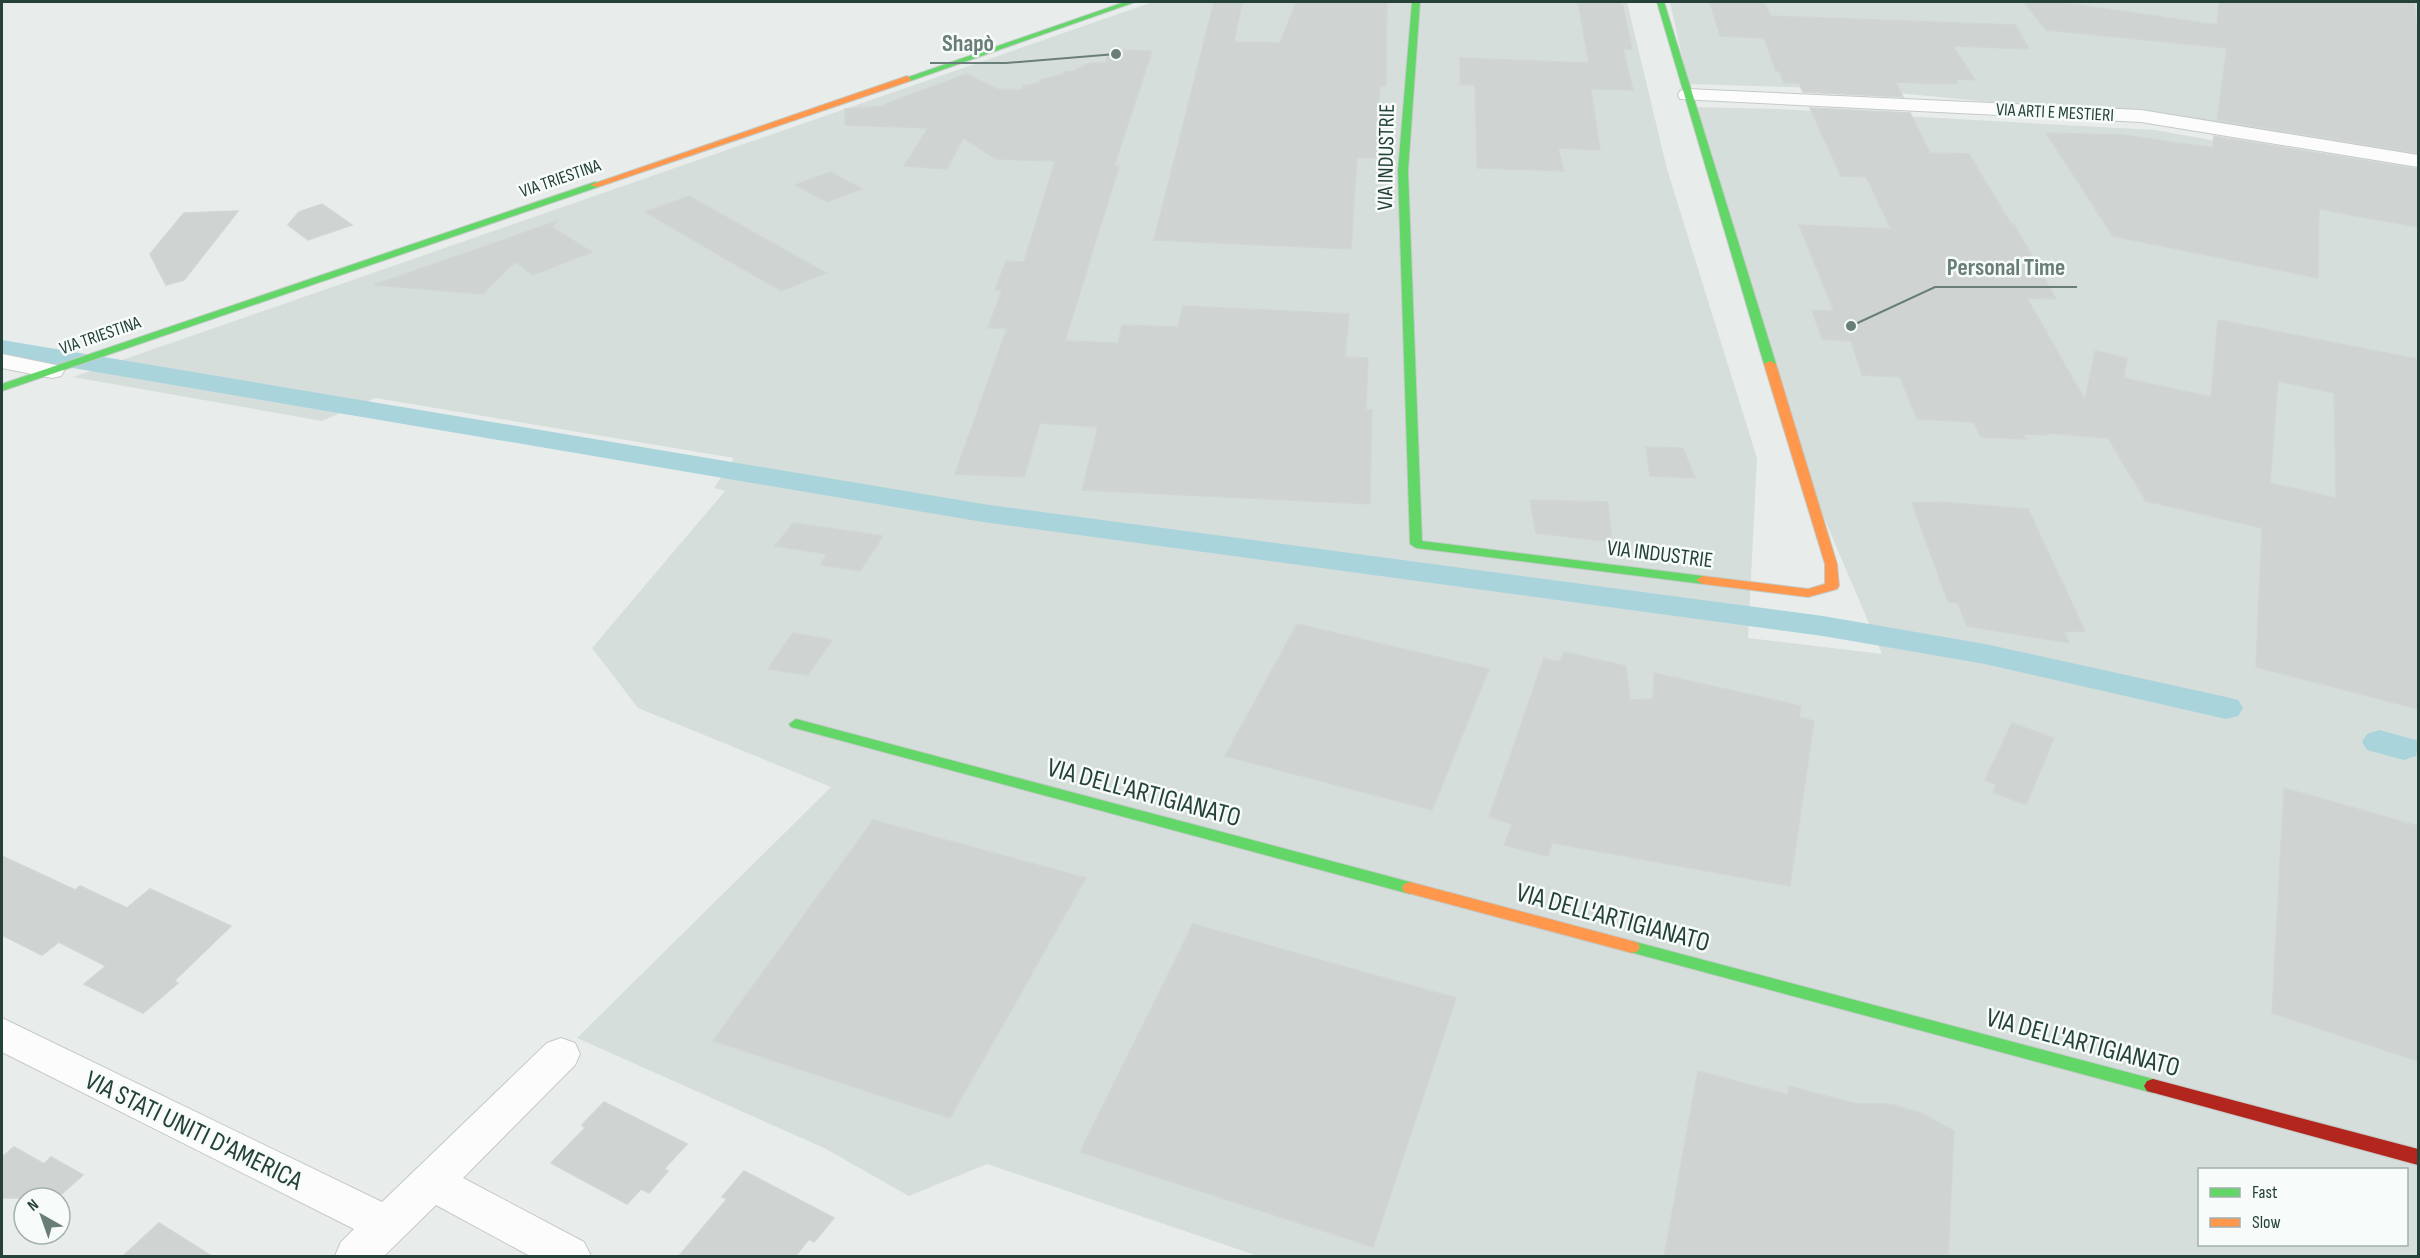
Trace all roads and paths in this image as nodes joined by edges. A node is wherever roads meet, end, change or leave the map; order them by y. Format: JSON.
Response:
{"nodes":[{"id":1,"x":1131,"y":2,"type":"edge"},
{"id":2,"x":1416,"y":2,"type":"edge"},
{"id":3,"x":1660,"y":2,"type":"edge"},
{"id":4,"x":1687,"y":95,"type":"junction"},
{"id":5,"x":2418,"y":161,"type":"edge"},
{"id":6,"x":2,"y":361,"type":"edge"},
{"id":7,"x":60,"y":368,"type":"junction"},
{"id":8,"x":2,"y":388,"type":"edge"},
{"id":9,"x":796,"y":724,"type":"dead end"},
{"id":10,"x":2,"y":1034,"type":"edge"},
{"id":11,"x":561,"y":1054,"type":"dead end"},
{"id":12,"x":2418,"y":1156,"type":"edge"},
{"id":13,"x":432,"y":1182,"type":"junction"},
{"id":14,"x":387,"y":1225,"type":"junction"},
{"id":15,"x":356,"y":1257,"type":"edge"},
{"id":16,"x":569,"y":1257,"type":"edge"}],
"edges":[{"from":1,"to":7,"type":"street","name":"VIA TRIESTINA"},
{"from":2,"to":4,"type":"street","name":"VIA INDUSTRIE"},
{"from":3,"to":4,"type":"street","name":"VIA INDUSTRIE"},
{"from":4,"to":5,"type":"street","name":"VIA ARTI E MESTIERI"},
{"from":6,"to":7,"type":"street"},
{"from":7,"to":8,"type":"street","name":"VIA TRIESTINA"},
{"from":9,"to":12,"type":"street","name":"VIA DELL'ARTIGIANATO"},
{"from":10,"to":14,"type":"street","name":"VIA STATI UNITI D'AMERICA"},
{"from":11,"to":13,"type":"street"},
{"from":13,"to":14,"type":"street"},
{"from":13,"to":16,"type":"street"},
{"from":14,"to":15,"type":"street"}]}
